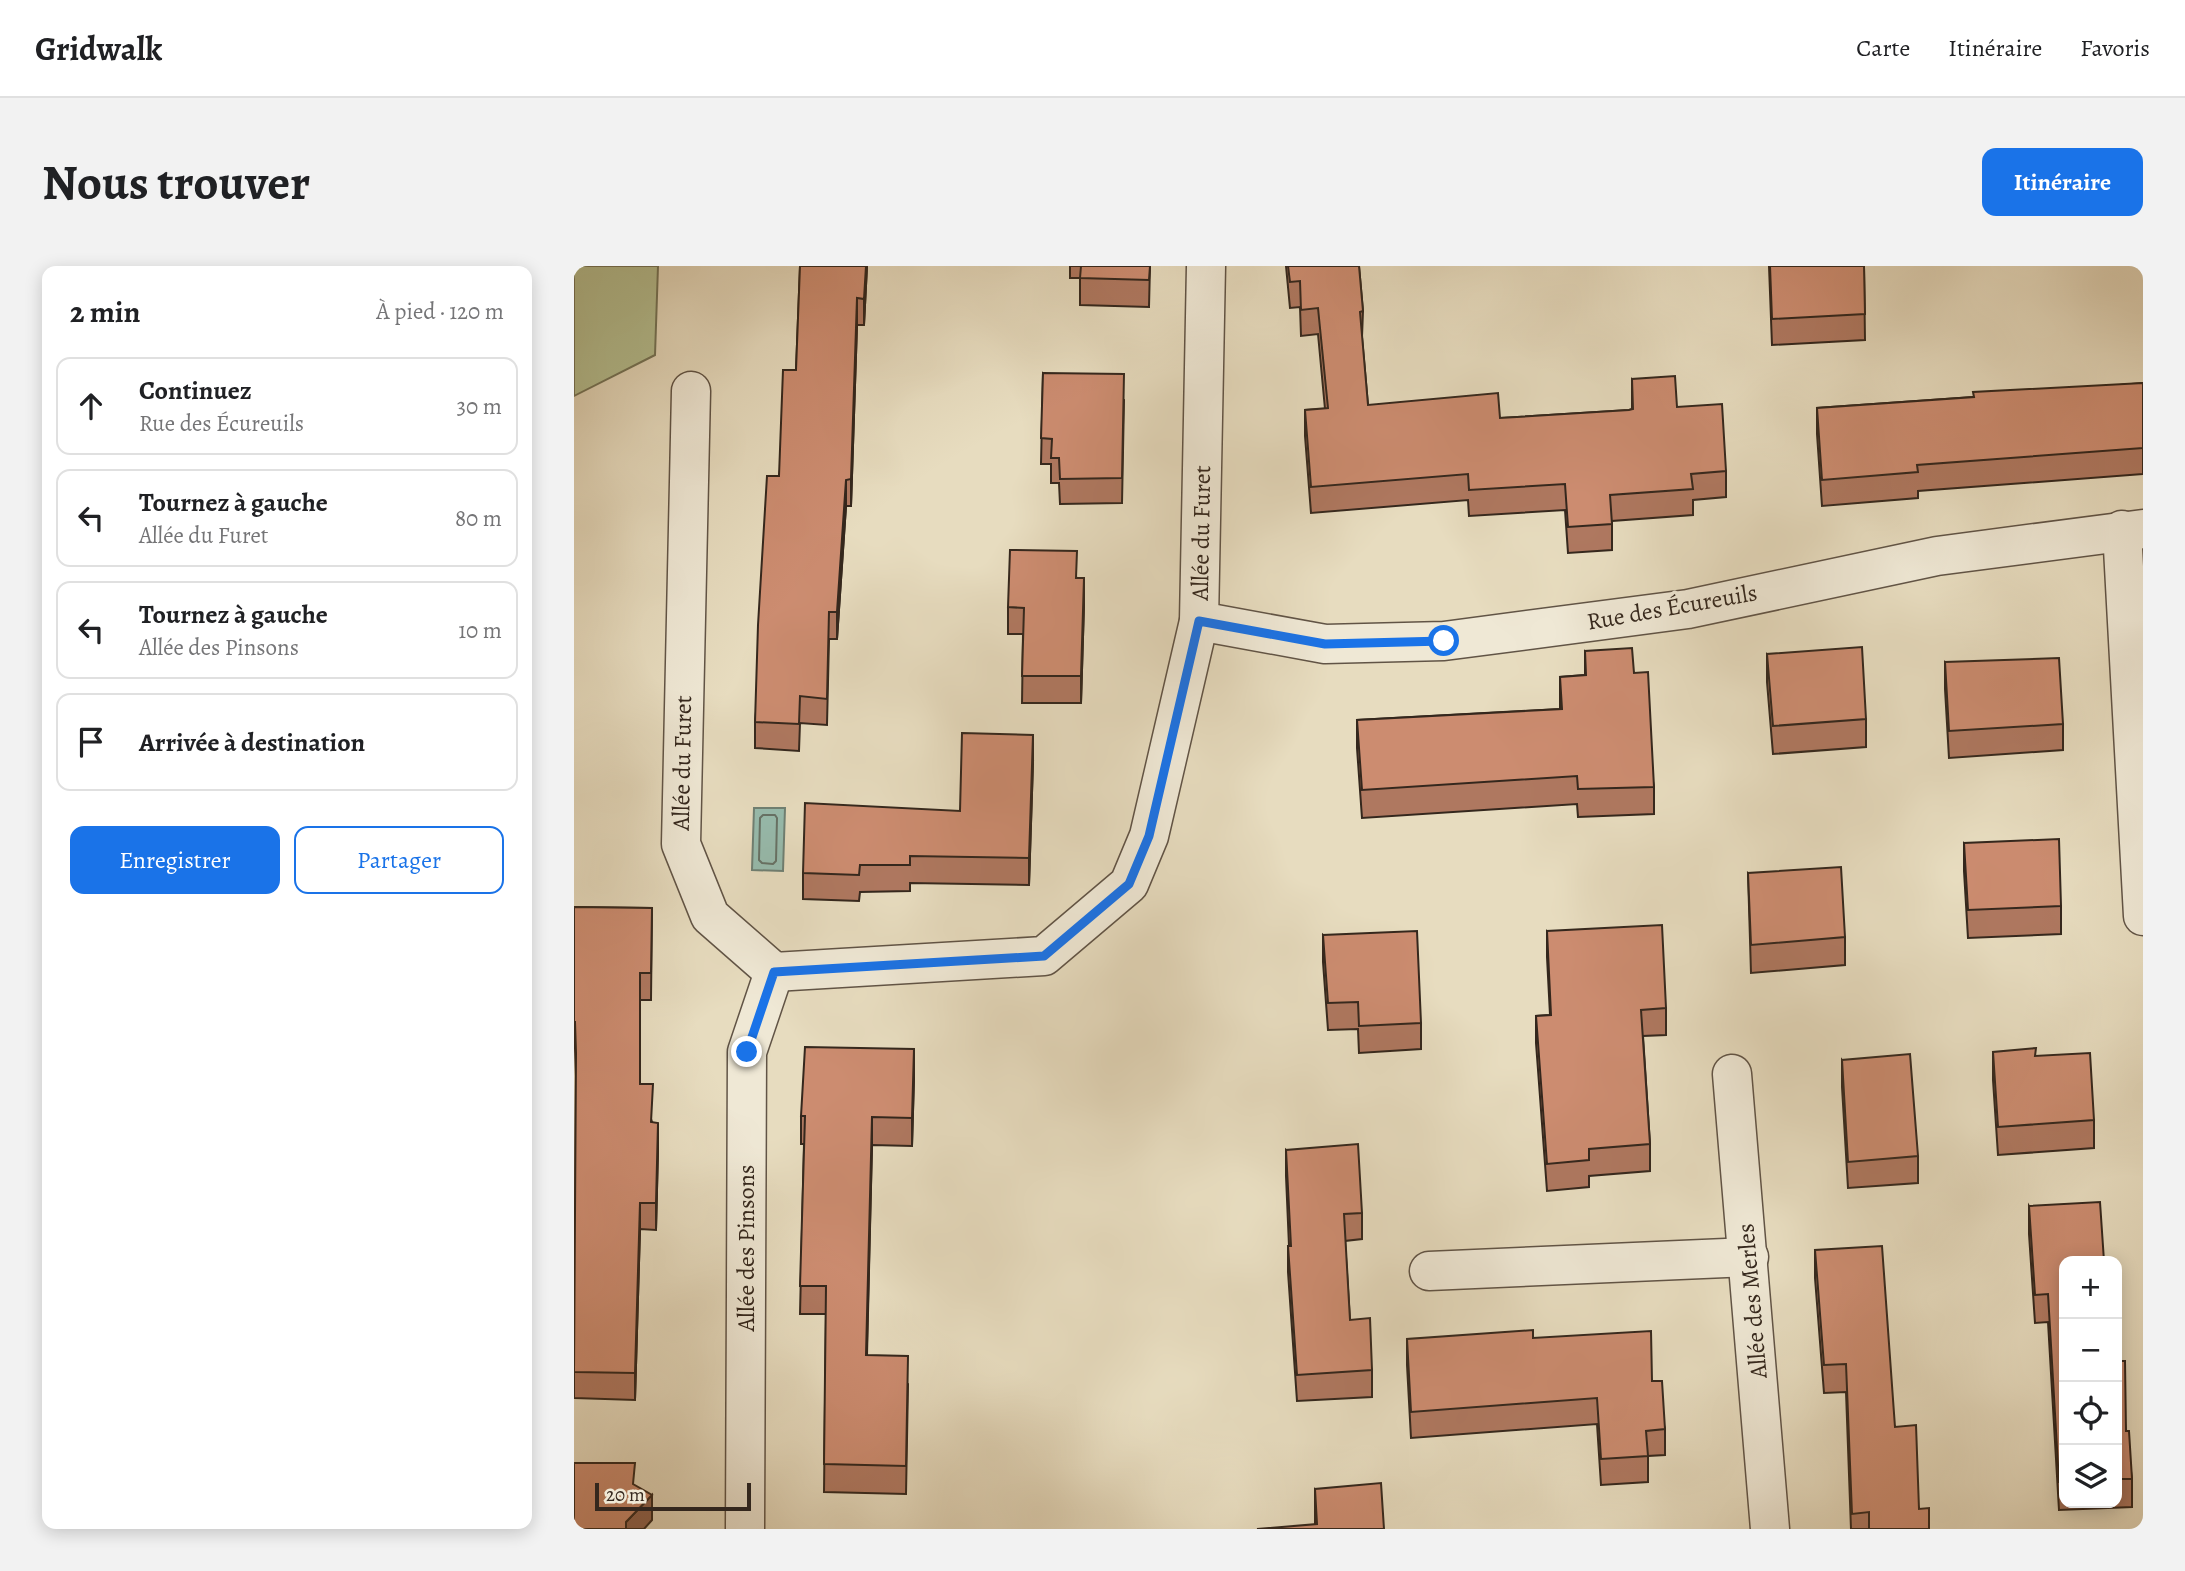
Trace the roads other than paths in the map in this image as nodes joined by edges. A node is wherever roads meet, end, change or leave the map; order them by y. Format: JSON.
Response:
{"nodes":[{"id":1,"x":1206,"y":266,"type":"edge"},
{"id":2,"x":691,"y":391,"type":"dead end"},
{"id":3,"x":2132,"y":529,"type":"edge"},
{"id":4,"x":1199,"y":621,"type":"junction"},
{"id":5,"x":2143,"y":916,"type":"edge"},
{"id":6,"x":774,"y":972,"type":"junction"},
{"id":7,"x":1732,"y":1074,"type":"dead end"},
{"id":8,"x":1749,"y":1257,"type":"junction"},
{"id":9,"x":1429,"y":1270,"type":"dead end"},
{"id":10,"x":746,"y":1529,"type":"edge"},
{"id":11,"x":1770,"y":1529,"type":"edge"}],
"edges":[{"from":1,"to":4,"type":"street","name":"Allée du Furet"},
{"from":2,"to":6,"type":"street","name":"Allée du Furet"},
{"from":3,"to":4,"type":"street","name":"Rue des Écureuils"},
{"from":3,"to":5,"type":"street"},
{"from":4,"to":6,"type":"street","name":"Allée du Furet"},
{"from":6,"to":10,"type":"street","name":"Allée des Pinsons"},
{"from":7,"to":8,"type":"street","name":"Allée des Merles"},
{"from":8,"to":9,"type":"street"},
{"from":8,"to":11,"type":"street","name":"Allée des Merles"}]}
